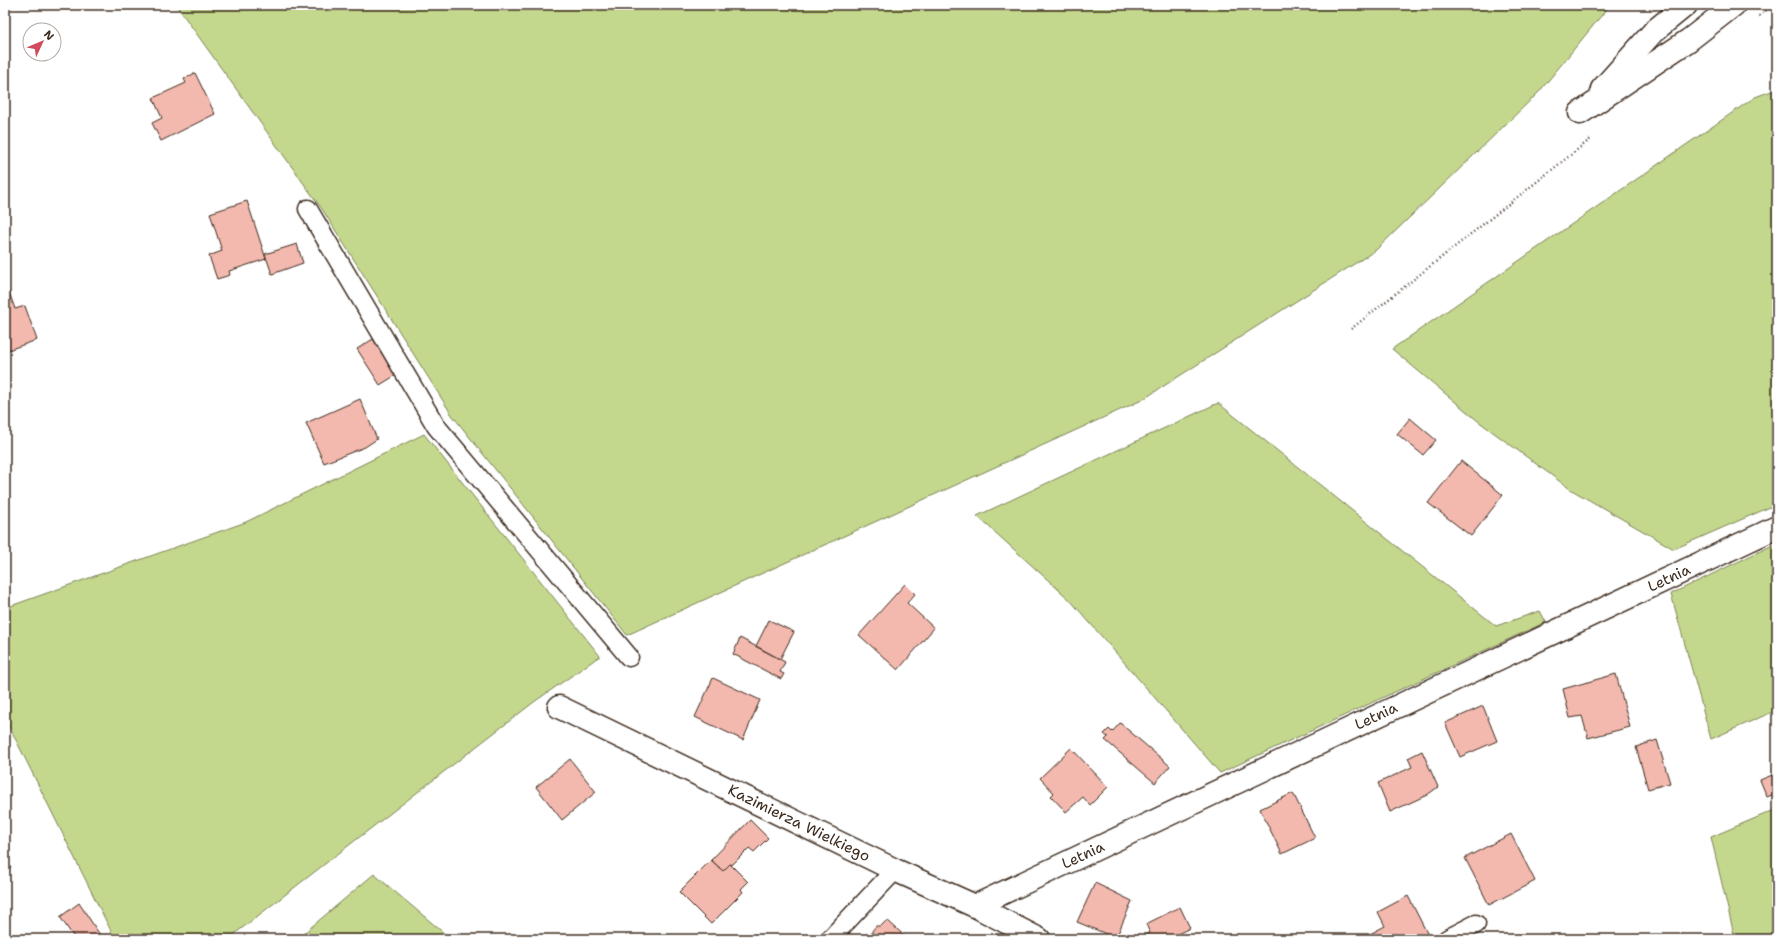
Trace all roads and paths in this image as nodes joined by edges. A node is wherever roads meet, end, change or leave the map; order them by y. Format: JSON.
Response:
{"nodes":[{"id":1,"x":1686,"y":5,"type":"edge"},
{"id":2,"x":1734,"y":5,"type":"edge"},
{"id":3,"x":1772,"y":5,"type":"edge"},
{"id":4,"x":1754,"y":19,"type":"dead end"},
{"id":5,"x":1598,"y":134,"type":"dead end"},
{"id":6,"x":308,"y":209,"type":"dead end"},
{"id":7,"x":1350,"y":328,"type":"dead end"},
{"id":8,"x":1777,"y":526,"type":"edge"},
{"id":9,"x":630,"y":657,"type":"dead end"},
{"id":10,"x":559,"y":707,"type":"dead end"},
{"id":11,"x":895,"y":870,"type":"junction"},
{"id":12,"x":975,"y":906,"type":"junction"},
{"id":13,"x":1476,"y":924,"type":"dead end"},
{"id":14,"x":830,"y":939,"type":"edge"},
{"id":15,"x":1039,"y":939,"type":"edge"},
{"id":16,"x":1447,"y":939,"type":"edge"}],
"edges":[{"from":1,"to":2,"type":"street"},
{"from":3,"to":4,"type":"path"},
{"from":5,"to":7,"type":"path"},
{"from":6,"to":9,"type":"lane"},
{"from":8,"to":12,"type":"street","name":"Letnia"},
{"from":10,"to":11,"type":"street","name":"Kazimierza Wielkiego"},
{"from":11,"to":12,"type":"street","name":"Kazimierza Wielkiego"},
{"from":11,"to":14,"type":"lane"},
{"from":12,"to":15,"type":"street","name":"Kazimierza Wielkiego"},
{"from":13,"to":16,"type":"lane"}]}
